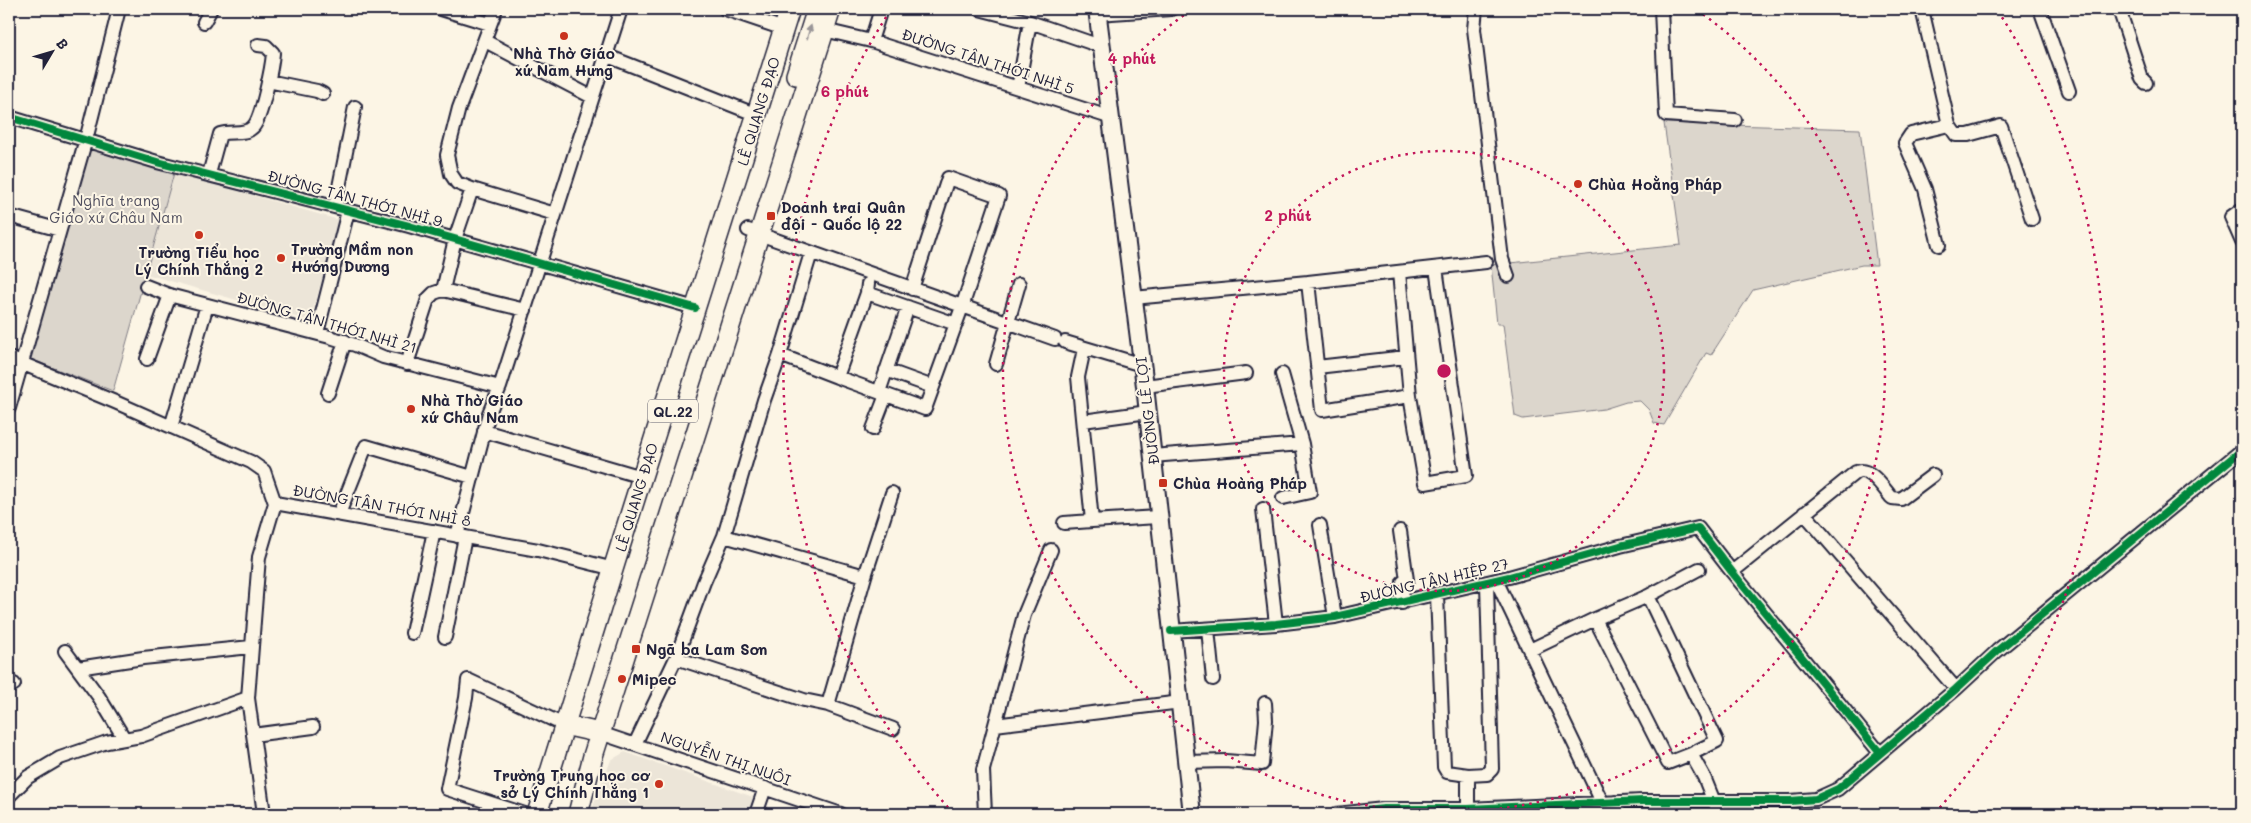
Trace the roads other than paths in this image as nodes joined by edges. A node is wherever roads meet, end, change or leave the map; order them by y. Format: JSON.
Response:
{"nodes":[{"id":1,"x":119,"y":9,"type":"edge"},
{"id":2,"x":211,"y":9,"type":"edge"},
{"id":3,"x":441,"y":9,"type":"edge"},
{"id":4,"x":496,"y":9,"type":"edge"},
{"id":5,"x":621,"y":9,"type":"edge"},
{"id":6,"x":724,"y":9,"type":"edge"},
{"id":7,"x":790,"y":9,"type":"edge"},
{"id":8,"x":800,"y":9,"type":"edge"},
{"id":9,"x":817,"y":9,"type":"edge"},
{"id":10,"x":831,"y":9,"type":"edge"},
{"id":11,"x":880,"y":9,"type":"edge"},
{"id":12,"x":979,"y":9,"type":"edge"},
{"id":13,"x":1171,"y":9,"type":"edge"},
{"id":14,"x":1476,"y":9,"type":"edge"},
{"id":15,"x":1661,"y":9,"type":"edge"},
{"id":16,"x":1922,"y":9,"type":"edge"},
{"id":17,"x":2040,"y":9,"type":"edge"},
{"id":18,"x":2119,"y":9,"type":"edge"},
{"id":19,"x":1097,"y":12,"type":"edge"},
{"id":20,"x":204,"y":22,"type":"dead end"},
{"id":21,"x":1030,"y":22,"type":"junction"},
{"id":22,"x":490,"y":24,"type":"junction"},
{"id":23,"x":784,"y":29,"type":"junction"},
{"id":24,"x":824,"y":30,"type":"junction"},
{"id":25,"x":485,"y":41,"type":"junction"},
{"id":26,"x":871,"y":41,"type":"junction"},
{"id":27,"x":258,"y":45,"type":"dead end"},
{"id":28,"x":1103,"y":47,"type":"junction"},
{"id":29,"x":605,"y":55,"type":"junction"},
{"id":30,"x":268,"y":81,"type":"junction"},
{"id":31,"x":2146,"y":83,"type":"dead end"},
{"id":32,"x":1018,"y":88,"type":"junction"},
{"id":33,"x":2070,"y":91,"type":"dead end"},
{"id":34,"x":323,"y":94,"type":"dead end"},
{"id":35,"x":592,"y":97,"type":"junction"},
{"id":36,"x":355,"y":106,"type":"dead end"},
{"id":37,"x":757,"y":115,"type":"junction"},
{"id":38,"x":9,"y":117,"type":"edge"},
{"id":39,"x":1112,"y":118,"type":"junction"},
{"id":40,"x":1735,"y":120,"type":"dead end"},
{"id":41,"x":1949,"y":125,"type":"junction"},
{"id":42,"x":85,"y":140,"type":"junction"},
{"id":43,"x":209,"y":174,"type":"junction"},
{"id":44,"x":472,"y":189,"type":"junction"},
{"id":45,"x":335,"y":207,"type":"junction"},
{"id":46,"x":2242,"y":209,"type":"edge"},
{"id":47,"x":348,"y":211,"type":"junction"},
{"id":48,"x":555,"y":214,"type":"junction"},
{"id":49,"x":9,"y":216,"type":"edge"},
{"id":50,"x":2032,"y":219,"type":"dead end"},
{"id":51,"x":60,"y":230,"type":"junction"},
{"id":52,"x":753,"y":232,"type":"junction"},
{"id":53,"x":455,"y":239,"type":"junction"},
{"id":54,"x":2242,"y":242,"type":"edge"},
{"id":55,"x":1939,"y":245,"type":"dead end"},
{"id":56,"x":811,"y":254,"type":"junction"},
{"id":57,"x":1486,"y":262,"type":"dead end"},
{"id":58,"x":539,"y":264,"type":"junction"},
{"id":59,"x":1436,"y":268,"type":"junction"},
{"id":60,"x":1399,"y":272,"type":"junction"},
{"id":61,"x":870,"y":274,"type":"junction"},
{"id":62,"x":1508,"y":276,"type":"dead end"},
{"id":63,"x":1308,"y":282,"type":"junction"},
{"id":64,"x":1019,"y":284,"type":"dead end"},
{"id":65,"x":146,"y":286,"type":"dead end"},
{"id":66,"x":912,"y":289,"type":"junction"},
{"id":67,"x":443,"y":290,"type":"junction"},
{"id":68,"x":867,"y":293,"type":"junction"},
{"id":69,"x":170,"y":295,"type":"junction"},
{"id":70,"x":1133,"y":298,"type":"junction"},
{"id":71,"x":207,"y":305,"type":"junction"},
{"id":72,"x":908,"y":307,"type":"junction"},
{"id":73,"x":962,"y":307,"type":"junction"},
{"id":74,"x":695,"y":308,"type":"junction"},
{"id":75,"x":525,"y":310,"type":"junction"},
{"id":76,"x":1008,"y":323,"type":"junction"},
{"id":77,"x":956,"y":324,"type":"junction"},
{"id":78,"x":317,"y":334,"type":"junction"},
{"id":79,"x":345,"y":341,"type":"junction"},
{"id":80,"x":1084,"y":349,"type":"junction"},
{"id":81,"x":780,"y":355,"type":"junction"},
{"id":82,"x":1406,"y":357,"type":"junction"},
{"id":83,"x":9,"y":358,"type":"edge"},
{"id":84,"x":147,"y":359,"type":"dead end"},
{"id":85,"x":23,"y":363,"type":"junction"},
{"id":86,"x":407,"y":364,"type":"junction"},
{"id":87,"x":996,"y":364,"type":"dead end"},
{"id":88,"x":1142,"y":366,"type":"junction"},
{"id":89,"x":1317,"y":366,"type":"junction"},
{"id":90,"x":886,"y":370,"type":"junction"},
{"id":91,"x":1246,"y":373,"type":"dead end"},
{"id":92,"x":1282,"y":374,"type":"dead end"},
{"id":93,"x":837,"y":377,"type":"junction"},
{"id":94,"x":1145,"y":386,"type":"junction"},
{"id":95,"x":500,"y":387,"type":"junction"},
{"id":96,"x":933,"y":387,"type":"junction"},
{"id":97,"x":328,"y":393,"type":"dead end"},
{"id":98,"x":882,"y":393,"type":"junction"},
{"id":99,"x":1410,"y":396,"type":"junction"},
{"id":100,"x":9,"y":408,"type":"edge"},
{"id":101,"x":1148,"y":412,"type":"junction"},
{"id":102,"x":1083,"y":421,"type":"junction"},
{"id":103,"x":171,"y":427,"type":"junction"},
{"id":104,"x":873,"y":429,"type":"dead end"},
{"id":105,"x":484,"y":431,"type":"junction"},
{"id":106,"x":1302,"y":444,"type":"junction"},
{"id":107,"x":2242,"y":450,"type":"edge"},
{"id":108,"x":1152,"y":456,"type":"junction"},
{"id":109,"x":1933,"y":475,"type":"dead end"},
{"id":110,"x":472,"y":477,"type":"junction"},
{"id":111,"x":642,"y":477,"type":"junction"},
{"id":112,"x":892,"y":492,"type":"dead end"},
{"id":113,"x":1283,"y":498,"type":"dead end"},
{"id":114,"x":275,"y":502,"type":"junction"},
{"id":115,"x":1263,"y":508,"type":"dead end"},
{"id":116,"x":1804,"y":513,"type":"junction"},
{"id":117,"x":339,"y":514,"type":"junction"},
{"id":118,"x":1158,"y":518,"type":"junction"},
{"id":119,"x":1092,"y":521,"type":"junction"},
{"id":120,"x":1064,"y":523,"type":"dead end"},
{"id":121,"x":1320,"y":525,"type":"dead end"},
{"id":122,"x":1400,"y":531,"type":"dead end"},
{"id":123,"x":434,"y":532,"type":"junction"},
{"id":124,"x":461,"y":536,"type":"junction"},
{"id":125,"x":724,"y":536,"type":"junction"},
{"id":126,"x":1051,"y":550,"type":"dead end"},
{"id":127,"x":614,"y":569,"type":"junction"},
{"id":128,"x":1698,"y":569,"type":"dead end"},
{"id":129,"x":1732,"y":572,"type":"junction"},
{"id":130,"x":865,"y":576,"type":"junction"},
{"id":131,"x":1492,"y":581,"type":"junction"},
{"id":132,"x":1437,"y":595,"type":"junction"},
{"id":133,"x":1648,"y":596,"type":"junction"},
{"id":134,"x":1402,"y":603,"type":"junction"},
{"id":135,"x":1335,"y":617,"type":"junction"},
{"id":136,"x":1595,"y":619,"type":"junction"},
{"id":137,"x":1276,"y":624,"type":"junction"},
{"id":138,"x":1208,"y":629,"type":"junction"},
{"id":139,"x":1171,"y":630,"type":"junction"},
{"id":140,"x":412,"y":633,"type":"dead end"},
{"id":141,"x":445,"y":637,"type":"dead end"},
{"id":142,"x":251,"y":647,"type":"junction"},
{"id":143,"x":1530,"y":650,"type":"junction"},
{"id":144,"x":65,"y":651,"type":"dead end"},
{"id":145,"x":676,"y":658,"type":"junction"},
{"id":146,"x":78,"y":668,"type":"junction"},
{"id":147,"x":1213,"y":679,"type":"dead end"},
{"id":148,"x":1956,"y":689,"type":"junction"},
{"id":149,"x":248,"y":698,"type":"junction"},
{"id":150,"x":1181,"y":702,"type":"junction"},
{"id":151,"x":1265,"y":702,"type":"dead end"},
{"id":152,"x":828,"y":705,"type":"junction"},
{"id":153,"x":995,"y":725,"type":"junction"},
{"id":154,"x":313,"y":727,"type":"dead end"},
{"id":155,"x":583,"y":729,"type":"junction"},
{"id":156,"x":893,"y":729,"type":"dead end"},
{"id":157,"x":253,"y":735,"type":"junction"},
{"id":158,"x":124,"y":738,"type":"junction"},
{"id":159,"x":635,"y":744,"type":"junction"},
{"id":160,"x":1880,"y":753,"type":"junction"},
{"id":161,"x":1691,"y":754,"type":"junction"},
{"id":162,"x":1186,"y":762,"type":"junction"},
{"id":163,"x":1468,"y":775,"type":"junction"},
{"id":164,"x":765,"y":788,"type":"junction"},
{"id":165,"x":9,"y":796,"type":"edge"},
{"id":166,"x":1712,"y":800,"type":"junction"},
{"id":167,"x":1609,"y":802,"type":"junction"},
{"id":168,"x":1468,"y":809,"type":"junction"},
{"id":169,"x":818,"y":810,"type":"edge"},
{"id":170,"x":264,"y":814,"type":"edge"},
{"id":171,"x":525,"y":814,"type":"edge"},
{"id":172,"x":537,"y":814,"type":"edge"},
{"id":173,"x":546,"y":814,"type":"edge"},
{"id":174,"x":566,"y":814,"type":"edge"},
{"id":175,"x":578,"y":814,"type":"edge"},
{"id":176,"x":756,"y":814,"type":"edge"},
{"id":177,"x":841,"y":814,"type":"edge"},
{"id":178,"x":984,"y":814,"type":"edge"},
{"id":179,"x":1192,"y":814,"type":"edge"},
{"id":180,"x":1336,"y":814,"type":"edge"},
{"id":181,"x":1620,"y":814,"type":"edge"},
{"id":182,"x":1719,"y":814,"type":"edge"}],
"edges":[{"from":1,"to":42,"type":"street"},
{"from":2,"to":20,"type":"street"},
{"from":3,"to":22,"type":"street"},
{"from":4,"to":22,"type":"street"},
{"from":5,"to":29,"type":"street"},
{"from":6,"to":23,"type":"street"},
{"from":7,"to":23,"type":"highway","name":"LÊ QUANG ĐẠO","number":"QL.22"},
{"from":8,"to":155,"type":"highway","name":"LÊ QUANG ĐẠO","number":"QL.22"},
{"from":52,"to":9,"type":"highway","name":"LÊ QUANG ĐẠO","number":"QL.22","one_way":true},
{"from":10,"to":24,"type":"highway","name":"LÊ QUANG ĐẠO","number":"QL.22"},
{"from":11,"to":26,"type":"street"},
{"from":12,"to":21,"type":"street"},
{"from":13,"to":19,"type":"street"},
{"from":14,"to":62,"type":"street"},
{"from":15,"to":40,"type":"street"},
{"from":16,"to":41,"type":"street"},
{"from":17,"to":33,"type":"street"},
{"from":18,"to":31,"type":"street"},
{"from":19,"to":28,"type":"main road","name":"ĐƯỜNG LÊ LỢI"},
{"from":21,"to":28,"type":"street"},
{"from":21,"to":32,"type":"street"},
{"from":22,"to":25,"type":"street"},
{"from":23,"to":37,"type":"highway","name":"LÊ QUANG ĐẠO","number":"QL.22"},
{"from":24,"to":26,"type":"street","name":"ĐƯỜNG TÂN THỚI NHÌ 5"},
{"from":24,"to":52,"type":"highway","name":"LÊ QUANG ĐẠO","number":"QL.22"},
{"from":25,"to":35,"type":"street"},
{"from":25,"to":44,"type":"street"},
{"from":26,"to":32,"type":"street","name":"ĐƯỜNG TÂN THỚI NHÌ 5"},
{"from":27,"to":30,"type":"street"},
{"from":28,"to":39,"type":"main road","name":"ĐƯỜNG LÊ LỢI"},
{"from":29,"to":35,"type":"street"},
{"from":29,"to":37,"type":"street"},
{"from":30,"to":34,"type":"street"},
{"from":30,"to":43,"type":"street"},
{"from":32,"to":39,"type":"street","name":"ĐƯỜNG TÂN THỚI NHÌ 5"},
{"from":35,"to":48,"type":"street"},
{"from":36,"to":45,"type":"street"},
{"from":37,"to":74,"type":"highway","name":"LÊ QUANG ĐẠO","number":"QL.22"},
{"from":38,"to":42,"type":"street","name":"ĐƯỜNG TÂN THỚI NHÌ 9"},
{"from":39,"to":70,"type":"main road","name":"ĐƯỜNG LÊ LỢI"},
{"from":41,"to":50,"type":"street"},
{"from":41,"to":55,"type":"street"},
{"from":42,"to":43,"type":"street","name":"ĐƯỜNG TÂN THỚI NHÌ 9"},
{"from":42,"to":51,"type":"street"},
{"from":43,"to":45,"type":"street","name":"ĐƯỜNG TÂN THỚI NHÌ 9"},
{"from":44,"to":48,"type":"street"},
{"from":44,"to":53,"type":"street"},
{"from":45,"to":47,"type":"street","name":"ĐƯỜNG TÂN THỚI NHÌ 9"},
{"from":46,"to":54,"type":"street"},
{"from":47,"to":53,"type":"street","name":"ĐƯỜNG TÂN THỚI NHÌ 9"},
{"from":47,"to":78,"type":"street"},
{"from":48,"to":58,"type":"street"},
{"from":49,"to":51,"type":"street"},
{"from":51,"to":85,"type":"street"},
{"from":52,"to":56,"type":"street"},
{"from":52,"to":155,"type":"highway","name":"LÊ QUANG ĐẠO","number":"QL.22"},
{"from":53,"to":58,"type":"street","name":"ĐƯỜNG TÂN THỚI NHÌ 9"},
{"from":53,"to":67,"type":"street"},
{"from":56,"to":61,"type":"street"},
{"from":56,"to":81,"type":"street"},
{"from":57,"to":59,"type":"street"},
{"from":58,"to":74,"type":"street","name":"ĐƯỜNG TÂN THỚI NHÌ 9"},
{"from":58,"to":75,"type":"street"},
{"from":59,"to":60,"type":"street"},
{"from":59,"to":99,"type":"street"},
{"from":60,"to":63,"type":"street"},
{"from":60,"to":82,"type":"street"},
{"from":61,"to":66,"type":"street"},
{"from":61,"to":68,"type":"street"},
{"from":63,"to":70,"type":"street"},
{"from":63,"to":89,"type":"street"},
{"from":64,"to":76,"type":"street"},
{"from":65,"to":69,"type":"street","name":"ĐƯỜNG TÂN THỚI NHÌ 21"},
{"from":66,"to":73,"type":"street"},
{"from":66,"to":73,"type":"street"},
{"from":67,"to":75,"type":"street"},
{"from":67,"to":86,"type":"street"},
{"from":68,"to":72,"type":"street"},
{"from":68,"to":93,"type":"street"},
{"from":69,"to":71,"type":"street","name":"ĐƯỜNG TÂN THỚI NHÌ 21"},
{"from":69,"to":84,"type":"street"},
{"from":70,"to":88,"type":"main road","name":"ĐƯỜNG LÊ LỢI"},
{"from":71,"to":78,"type":"street","name":"ĐƯỜNG TÂN THỚI NHÌ 21"},
{"from":71,"to":103,"type":"street"},
{"from":72,"to":77,"type":"street"},
{"from":72,"to":90,"type":"street"},
{"from":73,"to":76,"type":"street"},
{"from":73,"to":77,"type":"street"},
{"from":74,"to":111,"type":"highway","name":"LÊ QUANG ĐẠO","number":"QL.22"},
{"from":75,"to":95,"type":"street"},
{"from":76,"to":80,"type":"street"},
{"from":76,"to":87,"type":"street"},
{"from":77,"to":96,"type":"street"},
{"from":78,"to":79,"type":"street","name":"ĐƯỜNG TÂN THỚI NHÌ 21"},
{"from":79,"to":86,"type":"street","name":"ĐƯỜNG TÂN THỚI NHÌ 21"},
{"from":79,"to":97,"type":"street"},
{"from":80,"to":88,"type":"street"},
{"from":80,"to":102,"type":"street"},
{"from":81,"to":93,"type":"street"},
{"from":81,"to":125,"type":"street"},
{"from":82,"to":89,"type":"street"},
{"from":82,"to":99,"type":"street"},
{"from":83,"to":85,"type":"street","name":"ĐƯỜNG TÂN THỚI NHÌ 8"},
{"from":85,"to":100,"type":"street"},
{"from":85,"to":103,"type":"street","name":"ĐƯỜNG TÂN THỚI NHÌ 8"},
{"from":86,"to":95,"type":"street","name":"ĐƯỜNG TÂN THỚI NHÌ 21"},
{"from":88,"to":94,"type":"main road","name":"ĐƯỜNG LÊ LỢI"},
{"from":89,"to":99,"type":"street"},
{"from":90,"to":96,"type":"street"},
{"from":90,"to":98,"type":"street"},
{"from":91,"to":94,"type":"street"},
{"from":92,"to":106,"type":"street"},
{"from":93,"to":98,"type":"street"},
{"from":94,"to":101,"type":"main road","name":"ĐƯỜNG LÊ LỢI"},
{"from":95,"to":105,"type":"street"},
{"from":96,"to":98,"type":"street"},
{"from":98,"to":104,"type":"street"},
{"from":101,"to":102,"type":"street"},
{"from":101,"to":108,"type":"main road","name":"ĐƯỜNG LÊ LỢI"},
{"from":102,"to":119,"type":"street"},
{"from":103,"to":114,"type":"street","name":"ĐƯỜNG TÂN THỚI NHÌ 8"},
{"from":105,"to":110,"type":"street"},
{"from":105,"to":111,"type":"street"},
{"from":106,"to":108,"type":"street"},
{"from":106,"to":113,"type":"street"},
{"from":107,"to":148,"type":"street"},
{"from":108,"to":118,"type":"main road","name":"ĐƯỜNG LÊ LỢI"},
{"from":109,"to":116,"type":"street"},
{"from":110,"to":117,"type":"street"},
{"from":110,"to":124,"type":"street"},
{"from":111,"to":127,"type":"highway","name":"LÊ QUANG ĐẠO","number":"QL.22"},
{"from":112,"to":130,"type":"street"},
{"from":114,"to":117,"type":"street","name":"ĐƯỜNG TÂN THỚI NHÌ 8"},
{"from":114,"to":142,"type":"street"},
{"from":115,"to":137,"type":"street"},
{"from":116,"to":129,"type":"street"},
{"from":116,"to":148,"type":"street"},
{"from":117,"to":123,"type":"street","name":"ĐƯỜNG TÂN THỚI NHÌ 8"},
{"from":118,"to":119,"type":"street"},
{"from":118,"to":139,"type":"main road","name":"ĐƯỜNG LÊ LỢI"},
{"from":119,"to":120,"type":"street"},
{"from":121,"to":135,"type":"street"},
{"from":122,"to":134,"type":"street"},
{"from":123,"to":124,"type":"street","name":"ĐƯỜNG TÂN THỚI NHÌ 8"},
{"from":123,"to":140,"type":"street"},
{"from":124,"to":127,"type":"street","name":"ĐƯỜNG TÂN THỚI NHÌ 8"},
{"from":124,"to":141,"type":"street"},
{"from":125,"to":130,"type":"street"},
{"from":125,"to":145,"type":"street"},
{"from":126,"to":153,"type":"street"},
{"from":127,"to":155,"type":"highway","name":"LÊ QUANG ĐẠO","number":"QL.22"},
{"from":128,"to":133,"type":"street"},
{"from":129,"to":131,"type":"street","name":"ĐƯỜNG TÂN HIỆP 27"},
{"from":129,"to":160,"type":"street"},
{"from":130,"to":152,"type":"street"},
{"from":131,"to":132,"type":"street","name":"ĐƯỜNG TÂN HIỆP 27"},
{"from":131,"to":143,"type":"street"},
{"from":131,"to":163,"type":"street"},
{"from":132,"to":134,"type":"street","name":"ĐƯỜNG TÂN HIỆP 27"},
{"from":132,"to":163,"type":"street"},
{"from":133,"to":136,"type":"street"},
{"from":133,"to":161,"type":"street"},
{"from":134,"to":135,"type":"street","name":"ĐƯỜNG TÂN HIỆP 27"},
{"from":135,"to":137,"type":"street","name":"ĐƯỜNG TÂN HIỆP 27"},
{"from":136,"to":143,"type":"street"},
{"from":136,"to":161,"type":"street"},
{"from":137,"to":138,"type":"street","name":"ĐƯỜNG TÂN HIỆP 27"},
{"from":138,"to":139,"type":"street","name":"ĐƯỜNG TÂN HIỆP 27"},
{"from":138,"to":147,"type":"street"},
{"from":139,"to":150,"type":"main road","name":"ĐƯỜNG LÊ LỢI"},
{"from":142,"to":146,"type":"street"},
{"from":142,"to":149,"type":"street"},
{"from":143,"to":167,"type":"street"},
{"from":144,"to":146,"type":"street"},
{"from":145,"to":152,"type":"street"},
{"from":145,"to":159,"type":"street"},
{"from":146,"to":158,"type":"street"},
{"from":148,"to":160,"type":"street"},
{"from":149,"to":157,"type":"street"},
{"from":149,"to":158,"type":"street"},
{"from":150,"to":153,"type":"street"},
{"from":150,"to":162,"type":"main road","name":"ĐƯỜNG LÊ LỢI"},
{"from":151,"to":162,"type":"street"},
{"from":152,"to":156,"type":"street"},
{"from":153,"to":178,"type":"street"},
{"from":154,"to":157,"type":"street"},
{"from":155,"to":159,"type":"street","name":"NGUYỄN THỊ NUÔI"},
{"from":155,"to":171,"type":"street","name":"NGUYỄN THỊ NUÔI"},
{"from":155,"to":172,"type":"highway","name":"LÊ QUANG ĐẠO","number":"QL.22"},
{"from":155,"to":173,"type":"highway","name":"LÊ QUANG ĐẠO","number":"QL.22"},
{"from":155,"to":174,"type":"highway","name":"LÊ QUANG ĐẠO","number":"QL.22"},
{"from":155,"to":175,"type":"highway","name":"LÊ QUANG ĐẠO","number":"QL.22"},
{"from":157,"to":170,"type":"street"},
{"from":158,"to":165,"type":"street"},
{"from":159,"to":164,"type":"street","name":"NGUYỄN THỊ NUÔI"},
{"from":160,"to":166,"type":"street"},
{"from":161,"to":166,"type":"street"},
{"from":162,"to":179,"type":"main road","name":"ĐƯỜNG LÊ LỢI"},
{"from":163,"to":168,"type":"street"},
{"from":164,"to":169,"type":"street","name":"NGUYỄN THỊ NUÔI"},
{"from":164,"to":176,"type":"street"},
{"from":166,"to":167,"type":"street"},
{"from":166,"to":182,"type":"street"},
{"from":167,"to":168,"type":"street"},
{"from":167,"to":181,"type":"street"},
{"from":168,"to":180,"type":"street"},
{"from":169,"to":177,"type":"street","name":"NGUYỄN THỊ NUÔI"}]}
